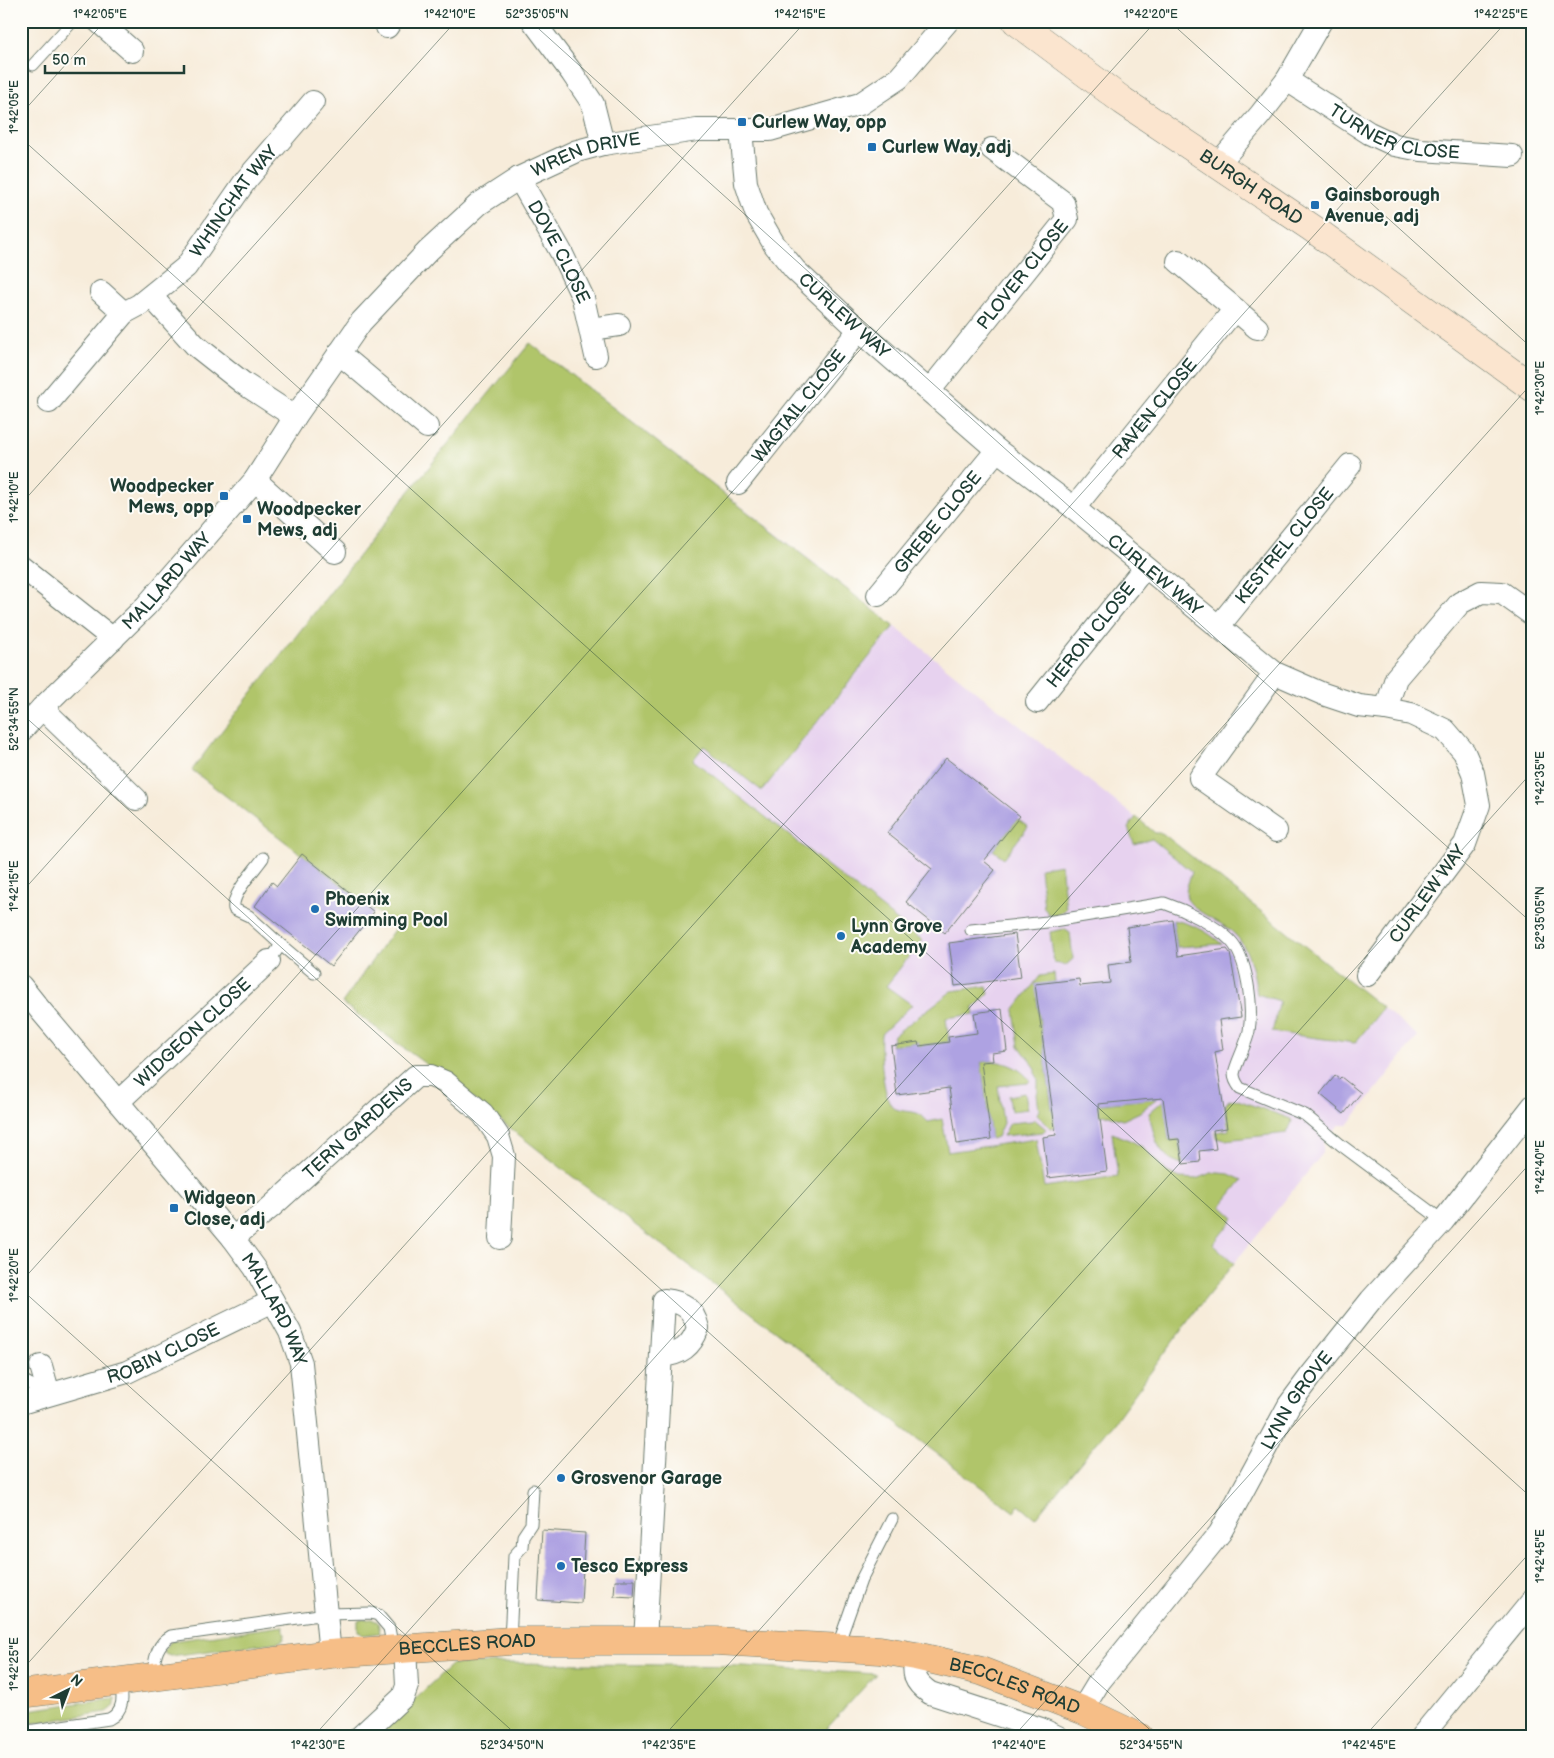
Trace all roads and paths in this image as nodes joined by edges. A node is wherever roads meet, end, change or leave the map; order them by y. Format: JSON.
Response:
{"nodes":[{"id":1,"x":73,"y":21,"type":"edge"},
{"id":2,"x":98,"y":21,"type":"edge"},
{"id":3,"x":533,"y":21,"type":"edge"},
{"id":4,"x":948,"y":21,"type":"edge"},
{"id":5,"x":1016,"y":21,"type":"edge"},
{"id":6,"x":1321,"y":21,"type":"edge"},
{"id":7,"x":132,"y":51,"type":"dead end"},
{"id":8,"x":34,"y":65,"type":"dead end"},
{"id":9,"x":1287,"y":80,"type":"junction"},
{"id":10,"x":313,"y":102,"type":"dead end"},
{"id":11,"x":741,"y":130,"type":"junction"},
{"id":12,"x":603,"y":144,"type":"junction"},
{"id":13,"x":992,"y":149,"type":"dead end"},
{"id":14,"x":1512,"y":156,"type":"dead end"},
{"id":15,"x":1218,"y":164,"type":"junction"},
{"id":16,"x":519,"y":178,"type":"junction"},
{"id":17,"x":1178,"y":261,"type":"dead end"},
{"id":18,"x":100,"y":292,"type":"dead end"},
{"id":19,"x":151,"y":296,"type":"junction"},
{"id":20,"x":1235,"y":310,"type":"junction"},
{"id":21,"x":124,"y":313,"type":"junction"},
{"id":22,"x":619,"y":325,"type":"dead end"},
{"id":23,"x":1257,"y":328,"type":"dead end"},
{"id":24,"x":591,"y":329,"type":"junction"},
{"id":25,"x":859,"y":330,"type":"junction"},
{"id":26,"x":339,"y":353,"type":"junction"},
{"id":27,"x":596,"y":356,"type":"dead end"},
{"id":28,"x":1533,"y":388,"type":"edge"},
{"id":29,"x":930,"y":390,"type":"junction"},
{"id":30,"x":49,"y":402,"type":"dead end"},
{"id":31,"x":295,"y":417,"type":"junction"},
{"id":32,"x":427,"y":427,"type":"dead end"},
{"id":33,"x":997,"y":450,"type":"junction"},
{"id":34,"x":1350,"y":465,"type":"dead end"},
{"id":35,"x":255,"y":480,"type":"junction"},
{"id":36,"x":738,"y":483,"type":"dead end"},
{"id":37,"x":1074,"y":508,"type":"junction"},
{"id":38,"x":335,"y":552,"type":"dead end"},
{"id":39,"x":21,"y":566,"type":"edge"},
{"id":40,"x":1145,"y":567,"type":"junction"},
{"id":41,"x":878,"y":595,"type":"dead end"},
{"id":42,"x":1533,"y":615,"type":"edge"},
{"id":43,"x":1218,"y":627,"type":"junction"},
{"id":44,"x":113,"y":639,"type":"junction"},
{"id":45,"x":1275,"y":673,"type":"junction"},
{"id":46,"x":1037,"y":702,"type":"dead end"},
{"id":47,"x":42,"y":708,"type":"junction"},
{"id":48,"x":1386,"y":709,"type":"junction"},
{"id":49,"x":21,"y":731,"type":"edge"},
{"id":50,"x":136,"y":799,"type":"dead end"},
{"id":51,"x":1276,"y":831,"type":"dead end"},
{"id":52,"x":263,"y":858,"type":"dead end"},
{"id":53,"x":971,"y":930,"type":"dead end"},
{"id":54,"x":275,"y":953,"type":"junction"},
{"id":55,"x":314,"y":973,"type":"dead end"},
{"id":56,"x":1368,"y":975,"type":"dead end"},
{"id":57,"x":21,"y":986,"type":"edge"},
{"id":58,"x":118,"y":1102,"type":"junction"},
{"id":59,"x":1530,"y":1115,"type":"edge"},
{"id":60,"x":1443,"y":1221,"type":"junction"},
{"id":61,"x":233,"y":1238,"type":"junction"},
{"id":62,"x":500,"y":1238,"type":"dead end"},
{"id":63,"x":273,"y":1301,"type":"junction"},
{"id":64,"x":661,"y":1356,"type":"dead end"},
{"id":65,"x":41,"y":1366,"type":"dead end"},
{"id":66,"x":21,"y":1383,"type":"edge"},
{"id":67,"x":49,"y":1394,"type":"junction"},
{"id":68,"x":21,"y":1403,"type":"edge"},
{"id":69,"x":532,"y":1490,"type":"dead end"},
{"id":70,"x":892,"y":1519,"type":"dead end"},
{"id":71,"x":1533,"y":1600,"type":"edge"},
{"id":72,"x":326,"y":1614,"type":"junction"},
{"id":73,"x":645,"y":1640,"type":"junction"},
{"id":74,"x":510,"y":1641,"type":"junction"},
{"id":75,"x":836,"y":1648,"type":"junction"},
{"id":76,"x":399,"y":1649,"type":"junction"},
{"id":77,"x":330,"y":1654,"type":"junction"},
{"id":78,"x":916,"y":1656,"type":"junction"},
{"id":79,"x":152,"y":1677,"type":"junction"},
{"id":80,"x":120,"y":1681,"type":"junction"},
{"id":81,"x":21,"y":1694,"type":"edge"},
{"id":82,"x":1082,"y":1710,"type":"junction"},
{"id":83,"x":21,"y":1732,"type":"edge"},
{"id":84,"x":360,"y":1737,"type":"edge"},
{"id":85,"x":1058,"y":1737,"type":"edge"},
{"id":86,"x":1139,"y":1737,"type":"edge"},
{"id":87,"x":1421,"y":1737,"type":"edge"}],
"edges":[{"from":1,"to":8,"type":"lane"},
{"from":2,"to":7,"type":"street"},
{"from":3,"to":12,"type":"street"},
{"from":4,"to":11,"type":"street","name":"WREN DRIVE"},
{"from":5,"to":15,"type":"street","name":"BURGH ROAD"},
{"from":6,"to":9,"type":"street"},
{"from":9,"to":14,"type":"street","name":"TURNER CLOSE"},
{"from":9,"to":15,"type":"street"},
{"from":10,"to":19,"type":"street","name":"WHINCHAT WAY"},
{"from":11,"to":12,"type":"street","name":"WREN DRIVE"},
{"from":11,"to":25,"type":"street","name":"CURLEW WAY"},
{"from":12,"to":16,"type":"street","name":"WREN DRIVE"},
{"from":13,"to":29,"type":"street","name":"PLOVER CLOSE"},
{"from":15,"to":28,"type":"street","name":"BURGH ROAD"},
{"from":16,"to":24,"type":"street","name":"DOVE CLOSE"},
{"from":16,"to":26,"type":"street","name":"WREN DRIVE"},
{"from":17,"to":20,"type":"street"},
{"from":18,"to":21,"type":"street"},
{"from":19,"to":21,"type":"street","name":"WHINCHAT WAY"},
{"from":19,"to":31,"type":"street"},
{"from":20,"to":23,"type":"street"},
{"from":20,"to":37,"type":"street","name":"RAVEN CLOSE"},
{"from":21,"to":30,"type":"street","name":"WHINCHAT WAY"},
{"from":22,"to":24,"type":"street"},
{"from":24,"to":27,"type":"street","name":"DOVE CLOSE"},
{"from":25,"to":29,"type":"street","name":"CURLEW WAY"},
{"from":25,"to":36,"type":"street","name":"WAGTAIL CLOSE"},
{"from":26,"to":31,"type":"street","name":"WREN DRIVE"},
{"from":26,"to":32,"type":"street"},
{"from":29,"to":33,"type":"street","name":"CURLEW WAY"},
{"from":31,"to":35,"type":"street","name":"MALLARD WAY"},
{"from":33,"to":37,"type":"street","name":"CURLEW WAY"},
{"from":33,"to":41,"type":"street","name":"GREBE CLOSE"},
{"from":34,"to":43,"type":"street","name":"KESTREL CLOSE"},
{"from":35,"to":38,"type":"street"},
{"from":35,"to":44,"type":"street","name":"MALLARD WAY"},
{"from":37,"to":40,"type":"street","name":"CURLEW WAY"},
{"from":39,"to":44,"type":"street"},
{"from":40,"to":43,"type":"street","name":"CURLEW WAY"},
{"from":40,"to":46,"type":"street","name":"HERON CLOSE"},
{"from":42,"to":48,"type":"street"},
{"from":43,"to":45,"type":"street","name":"CURLEW WAY"},
{"from":44,"to":47,"type":"street","name":"MALLARD WAY"},
{"from":45,"to":48,"type":"street","name":"CURLEW WAY"},
{"from":45,"to":51,"type":"street"},
{"from":47,"to":49,"type":"street","name":"MALLARD WAY"},
{"from":47,"to":50,"type":"street"},
{"from":48,"to":56,"type":"street","name":"CURLEW WAY"},
{"from":52,"to":54,"type":"lane"},
{"from":53,"to":60,"type":"lane"},
{"from":54,"to":55,"type":"lane"},
{"from":54,"to":58,"type":"street","name":"WIDGEON CLOSE"},
{"from":57,"to":58,"type":"street","name":"MALLARD WAY"},
{"from":58,"to":61,"type":"street","name":"MALLARD WAY"},
{"from":59,"to":60,"type":"street","name":"LYNN GROVE"},
{"from":60,"to":82,"type":"street","name":"LYNN GROVE"},
{"from":61,"to":62,"type":"street","name":"TERN GARDENS"},
{"from":61,"to":63,"type":"street","name":"MALLARD WAY"},
{"from":63,"to":67,"type":"street","name":"ROBIN CLOSE"},
{"from":63,"to":72,"type":"street","name":"MALLARD WAY"},
{"from":64,"to":73,"type":"street"},
{"from":65,"to":67,"type":"street"},
{"from":66,"to":67,"type":"lane"},
{"from":67,"to":68,"type":"street","name":"ROBIN CLOSE"},
{"from":69,"to":74,"type":"lane"},
{"from":70,"to":75,"type":"lane"},
{"from":71,"to":87,"type":"street"},
{"from":72,"to":76,"type":"lane"},
{"from":72,"to":77,"type":"street","name":"MALLARD WAY"},
{"from":72,"to":79,"type":"lane"},
{"from":73,"to":74,"type":"highway","name":"BECCLES ROAD"},
{"from":73,"to":75,"type":"highway","name":"BECCLES ROAD"},
{"from":74,"to":76,"type":"highway","name":"BECCLES ROAD"},
{"from":75,"to":78,"type":"highway","name":"BECCLES ROAD"},
{"from":76,"to":77,"type":"highway","name":"BECCLES ROAD"},
{"from":76,"to":84,"type":"street"},
{"from":77,"to":79,"type":"highway","name":"BECCLES ROAD"},
{"from":78,"to":82,"type":"highway","name":"BECCLES ROAD"},
{"from":78,"to":85,"type":"street","name":"BECCLES ROAD"},
{"from":79,"to":80,"type":"highway","name":"BECCLES ROAD"},
{"from":80,"to":81,"type":"highway","name":"BECCLES ROAD"},
{"from":80,"to":83,"type":"lane"},
{"from":82,"to":86,"type":"highway","name":"BECCLES ROAD"}]}
